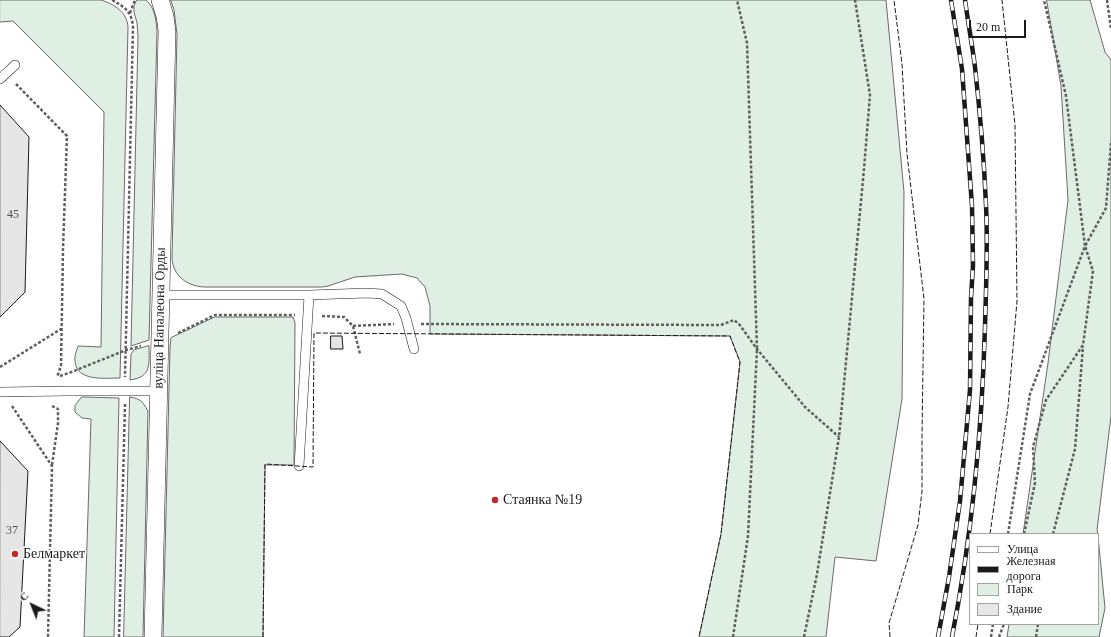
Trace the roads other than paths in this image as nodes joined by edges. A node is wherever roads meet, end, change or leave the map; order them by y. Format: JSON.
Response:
{"nodes":[{"id":1,"x":160,"y":0,"type":"edge"},
{"id":2,"x":15,"y":65,"type":"dead end"},
{"id":3,"x":3,"y":76,"type":"edge"},
{"id":4,"x":161,"y":295,"type":"junction"},
{"id":5,"x":309,"y":295,"type":"junction"},
{"id":6,"x":414,"y":349,"type":"dead end"},
{"id":7,"x":158,"y":391,"type":"junction"},
{"id":8,"x":0,"y":392,"type":"edge"},
{"id":9,"x":298,"y":466,"type":"dead end"},
{"id":10,"x":153,"y":637,"type":"edge"}],
"edges":[{"from":1,"to":4,"type":"street","name":"вуліца Напалеона Орды"},
{"from":2,"to":3,"type":"lane"},
{"from":4,"to":5,"type":"lane"},
{"from":4,"to":7,"type":"street","name":"вуліца Напалеона Орды"},
{"from":5,"to":6,"type":"lane"},
{"from":5,"to":9,"type":"lane"},
{"from":7,"to":8,"type":"lane"},
{"from":7,"to":10,"type":"street","name":"вуліца Напалеона Орды"}]}
